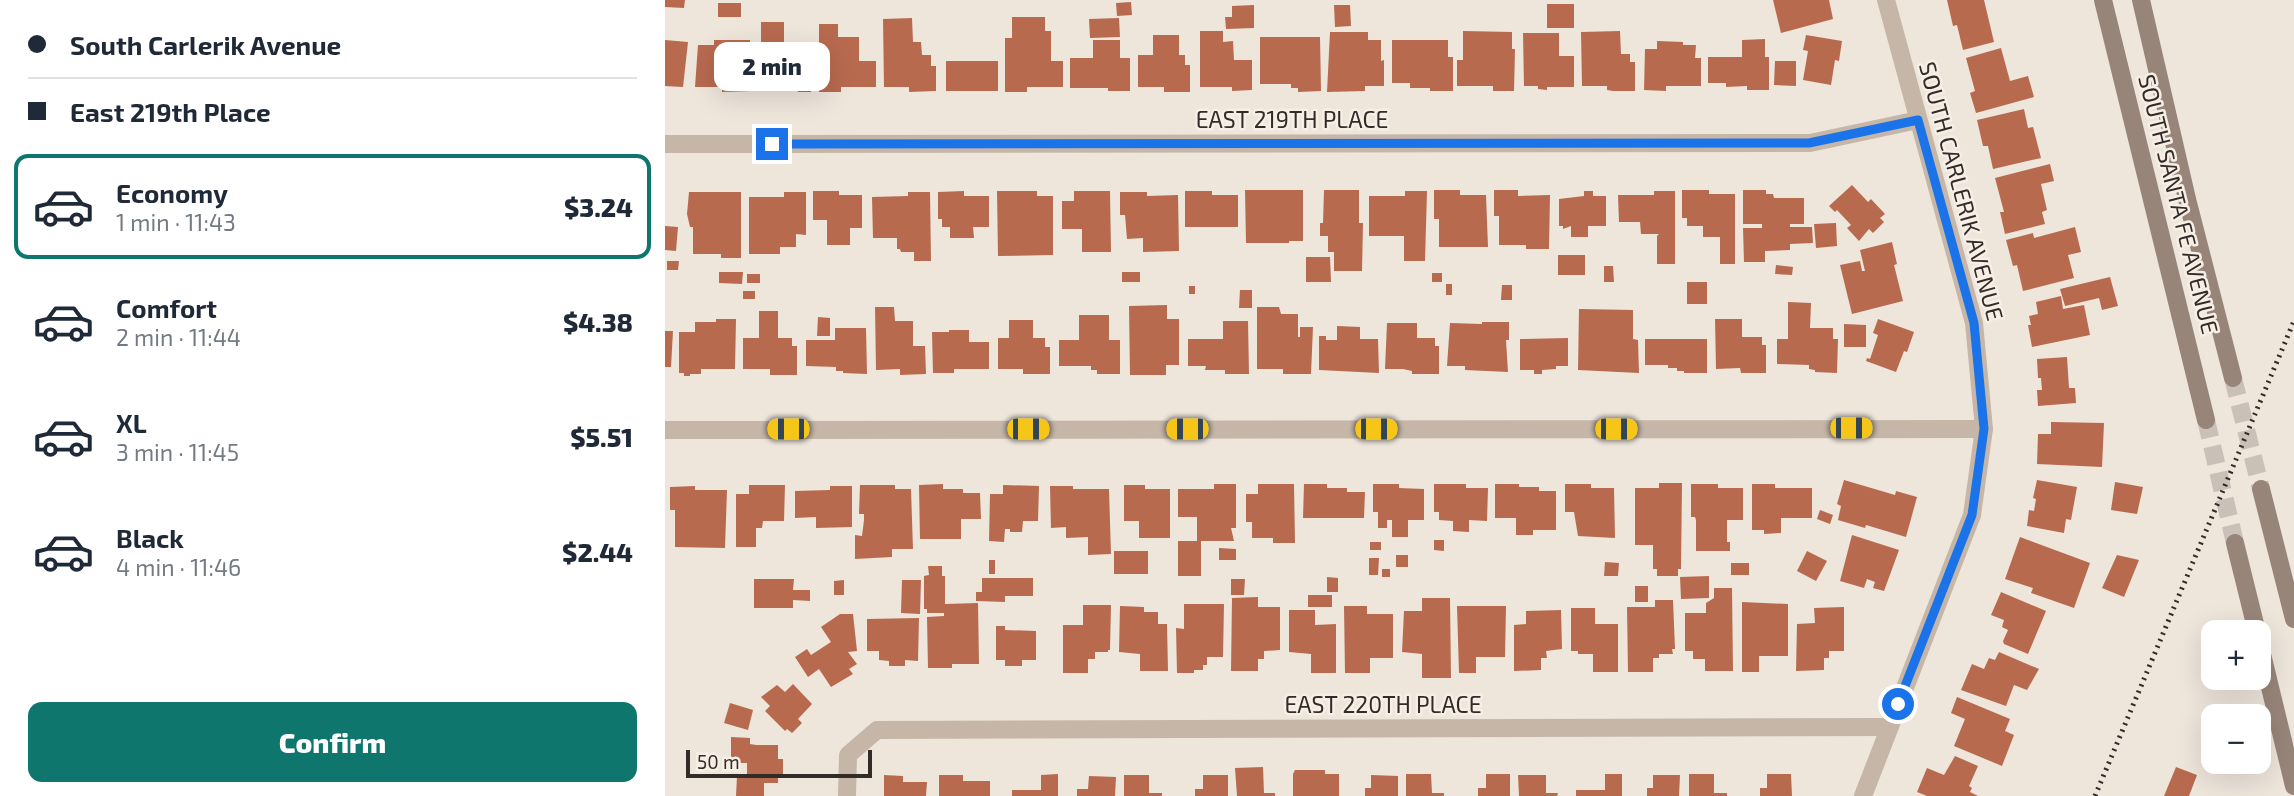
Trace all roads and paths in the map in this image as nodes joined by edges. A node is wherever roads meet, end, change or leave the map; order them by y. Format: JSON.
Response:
{"nodes":[{"id":1,"x":1886,"y":0,"type":"edge"},
{"id":2,"x":2103,"y":0,"type":"edge"},
{"id":3,"x":2141,"y":0,"type":"edge"},
{"id":4,"x":1918,"y":120,"type":"junction"},
{"id":5,"x":665,"y":144,"type":"edge"},
{"id":6,"x":2233,"y":379,"type":"tunnel mouth"},
{"id":7,"x":2206,"y":420,"type":"tunnel mouth"},
{"id":8,"x":1984,"y":429,"type":"junction"},
{"id":9,"x":665,"y":430,"type":"edge"},
{"id":10,"x":2261,"y":489,"type":"tunnel mouth"},
{"id":11,"x":2235,"y":543,"type":"tunnel mouth"},
{"id":12,"x":2294,"y":619,"type":"edge"},
{"id":13,"x":2254,"y":620,"type":"edge"},
{"id":14,"x":2271,"y":690,"type":"edge"},
{"id":15,"x":1889,"y":727,"type":"junction"},
{"id":16,"x":2294,"y":786,"type":"edge"},
{"id":17,"x":847,"y":796,"type":"edge"},
{"id":18,"x":1863,"y":796,"type":"edge"}],
"edges":[{"from":1,"to":4,"type":"street","name":"SOUTH CARLERIK AVENUE"},
{"from":2,"to":7,"type":"main road","name":"SOUTH SANTA FE AVENUE"},
{"from":3,"to":6,"type":"main road","name":"SOUTH SANTA FE AVENUE"},
{"from":4,"to":5,"type":"street","name":"EAST 219TH PLACE"},
{"from":4,"to":8,"type":"street","name":"SOUTH CARLERIK AVENUE"},
{"from":8,"to":9,"type":"street"},
{"from":8,"to":15,"type":"street","name":"SOUTH CARLERIK AVENUE"},
{"from":10,"to":12,"type":"main road"},
{"from":11,"to":13,"type":"main road"},
{"from":14,"to":16,"type":"main road"},
{"from":15,"to":17,"type":"street","name":"EAST 220TH PLACE"},
{"from":15,"to":18,"type":"street","name":"SOUTH CARLERIK AVENUE"}]}
